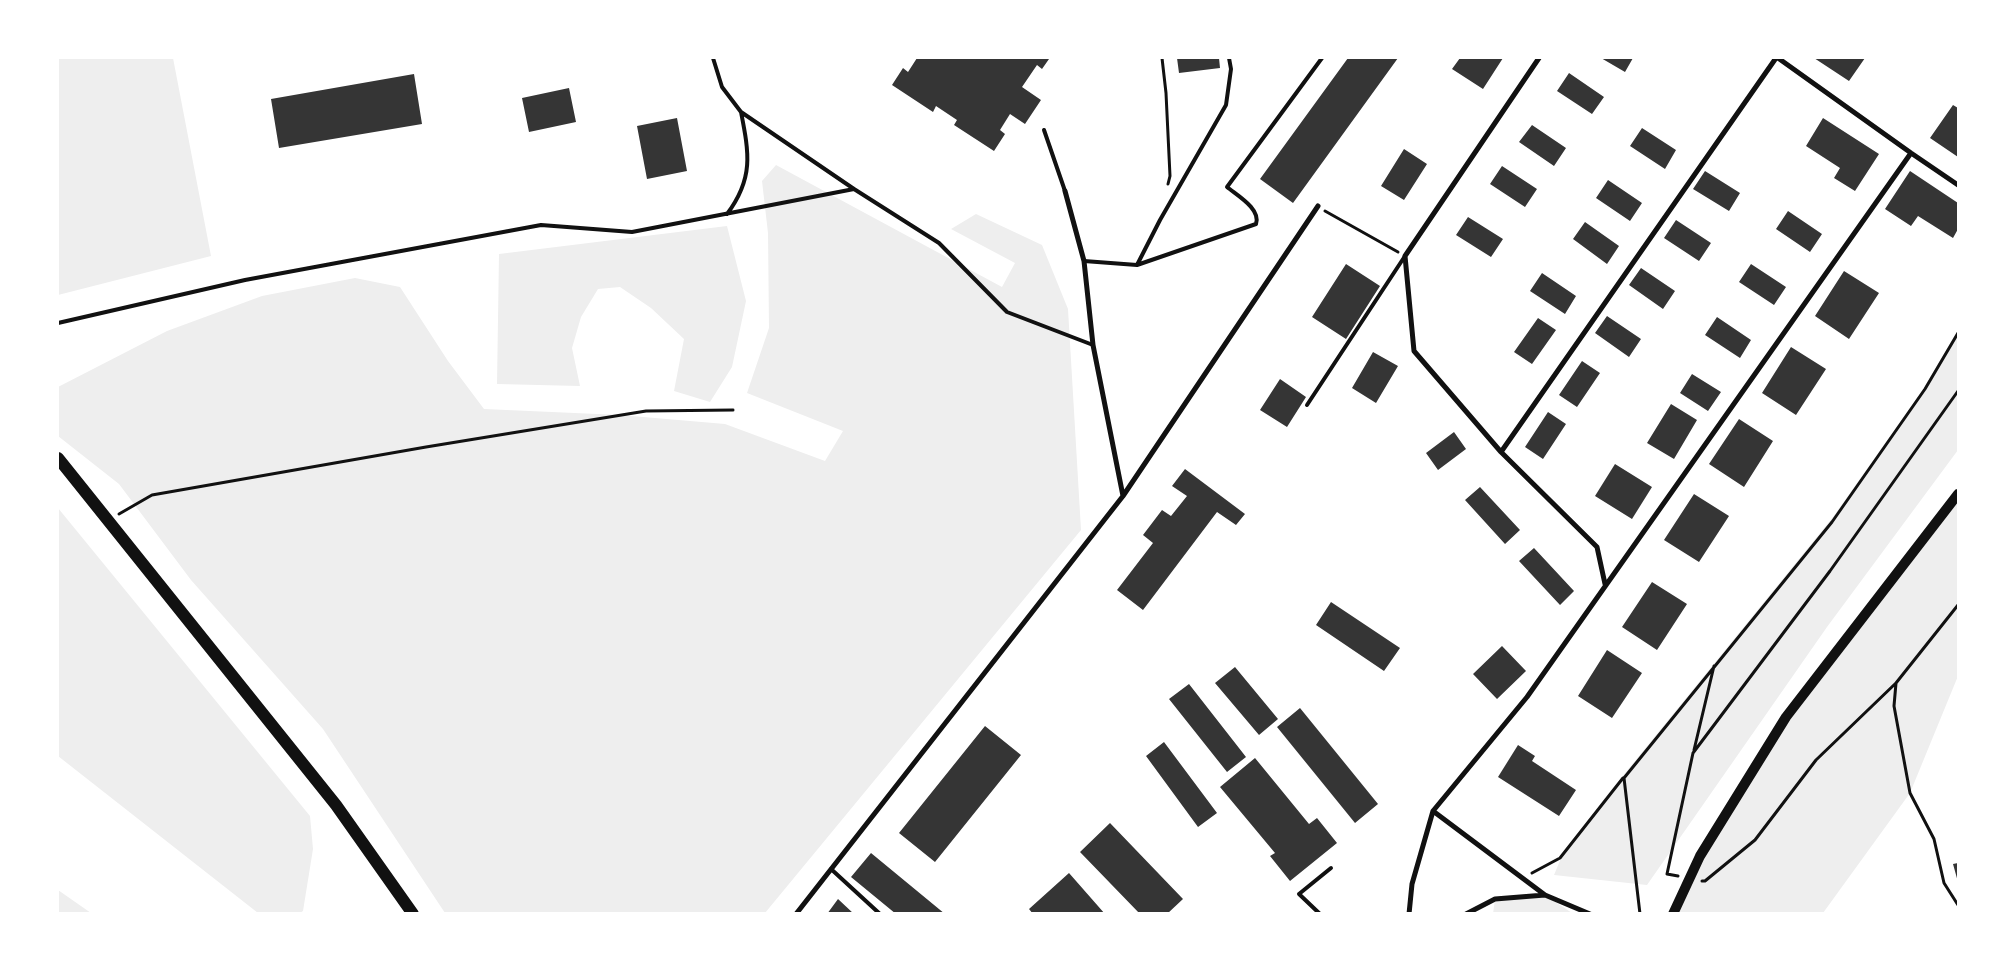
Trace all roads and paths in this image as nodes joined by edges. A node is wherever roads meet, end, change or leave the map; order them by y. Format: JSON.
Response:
{"nodes":[{"id":1,"x":713,"y":58,"type":"edge"},
{"id":2,"x":1162,"y":58,"type":"edge"},
{"id":3,"x":1229,"y":58,"type":"edge"},
{"id":4,"x":1322,"y":58,"type":"edge"},
{"id":5,"x":1539,"y":58,"type":"edge"},
{"id":6,"x":1777,"y":58,"type":"edge"},
{"id":7,"x":741,"y":112,"type":"junction"},
{"id":8,"x":1044,"y":130,"type":"dead end"},
{"id":9,"x":1911,"y":153,"type":"junction"},
{"id":10,"x":1958,"y":184,"type":"edge"},
{"id":11,"x":854,"y":189,"type":"junction"},
{"id":12,"x":1065,"y":191,"type":"joint"},
{"id":13,"x":1166,"y":193,"type":"dead end"},
{"id":14,"x":1318,"y":206,"type":"joint"},
{"id":15,"x":727,"y":214,"type":"junction"},
{"id":16,"x":1405,"y":256,"type":"junction"},
{"id":17,"x":1084,"y":261,"type":"junction"},
{"id":18,"x":1137,"y":265,"type":"junction"},
{"id":19,"x":58,"y":323,"type":"edge"},
{"id":20,"x":1958,"y":333,"type":"edge"},
{"id":21,"x":1093,"y":345,"type":"junction"},
{"id":22,"x":1958,"y":391,"type":"edge"},
{"id":23,"x":1307,"y":405,"type":"dead end"},
{"id":24,"x":733,"y":410,"type":"dead end"},
{"id":25,"x":1500,"y":452,"type":"junction"},
{"id":26,"x":58,"y":458,"type":"edge"},
{"id":27,"x":1958,"y":494,"type":"edge"},
{"id":28,"x":1123,"y":496,"type":"junction"},
{"id":29,"x":108,"y":520,"type":"junction"},
{"id":30,"x":1605,"y":584,"type":"junction"},
{"id":31,"x":1958,"y":605,"type":"edge"},
{"id":32,"x":1714,"y":665,"type":"junction"},
{"id":33,"x":1896,"y":683,"type":"junction"},
{"id":34,"x":1693,"y":753,"type":"junction"},
{"id":35,"x":1624,"y":778,"type":"junction"},
{"id":36,"x":1433,"y":811,"type":"junction"},
{"id":37,"x":1331,"y":868,"type":"dead end"},
{"id":38,"x":831,"y":869,"type":"junction"},
{"id":39,"x":1522,"y":878,"type":"junction"},
{"id":40,"x":1690,"y":878,"type":"junction"},
{"id":41,"x":1545,"y":895,"type":"junction"},
{"id":42,"x":1958,"y":905,"type":"edge"},
{"id":43,"x":413,"y":914,"type":"edge"},
{"id":44,"x":796,"y":914,"type":"edge"},
{"id":45,"x":880,"y":914,"type":"edge"},
{"id":46,"x":1320,"y":914,"type":"edge"},
{"id":47,"x":1409,"y":914,"type":"edge"},
{"id":48,"x":1466,"y":914,"type":"edge"},
{"id":49,"x":1590,"y":914,"type":"edge"},
{"id":50,"x":1640,"y":914,"type":"edge"},
{"id":51,"x":1673,"y":914,"type":"edge"}],
"edges":[{"from":1,"to":7,"type":"lane"},
{"from":2,"to":13,"type":"path"},
{"from":3,"to":18,"type":"lane"},
{"from":4,"to":18,"type":"lane"},
{"from":5,"to":16,"type":"street"},
{"from":6,"to":9,"type":"street"},
{"from":6,"to":25,"type":"street"},
{"from":7,"to":11,"type":"lane"},
{"from":7,"to":15,"type":"lane"},
{"from":8,"to":12,"type":"lane"},
{"from":9,"to":10,"type":"street"},
{"from":9,"to":30,"type":"street"},
{"from":11,"to":15,"type":"lane"},
{"from":11,"to":21,"type":"lane"},
{"from":12,"to":17,"type":"street"},
{"from":14,"to":16,"type":"path"},
{"from":14,"to":28,"type":"street"},
{"from":15,"to":19,"type":"lane"},
{"from":16,"to":23,"type":"lane"},
{"from":16,"to":25,"type":"street"},
{"from":17,"to":18,"type":"lane"},
{"from":17,"to":21,"type":"street"},
{"from":20,"to":32,"type":"path"},
{"from":21,"to":28,"type":"street"},
{"from":22,"to":34,"type":"path"},
{"from":24,"to":29,"type":"path"},
{"from":25,"to":30,"type":"street"},
{"from":26,"to":29,"type":"main road"},
{"from":27,"to":40,"type":"main road"},
{"from":28,"to":38,"type":"street"},
{"from":29,"to":43,"type":"main road"},
{"from":30,"to":36,"type":"street"},
{"from":31,"to":33,"type":"path"},
{"from":32,"to":34,"type":"path"},
{"from":32,"to":35,"type":"path"},
{"from":33,"to":40,"type":"path"},
{"from":33,"to":42,"type":"path"},
{"from":34,"to":40,"type":"path"},
{"from":35,"to":39,"type":"path"},
{"from":35,"to":50,"type":"path"},
{"from":36,"to":39,"type":"street"},
{"from":36,"to":47,"type":"street"},
{"from":37,"to":46,"type":"lane"},
{"from":38,"to":44,"type":"street"},
{"from":38,"to":45,"type":"lane"},
{"from":39,"to":41,"type":"street"},
{"from":40,"to":51,"type":"main road"},
{"from":41,"to":48,"type":"street"},
{"from":41,"to":49,"type":"street"}]}
